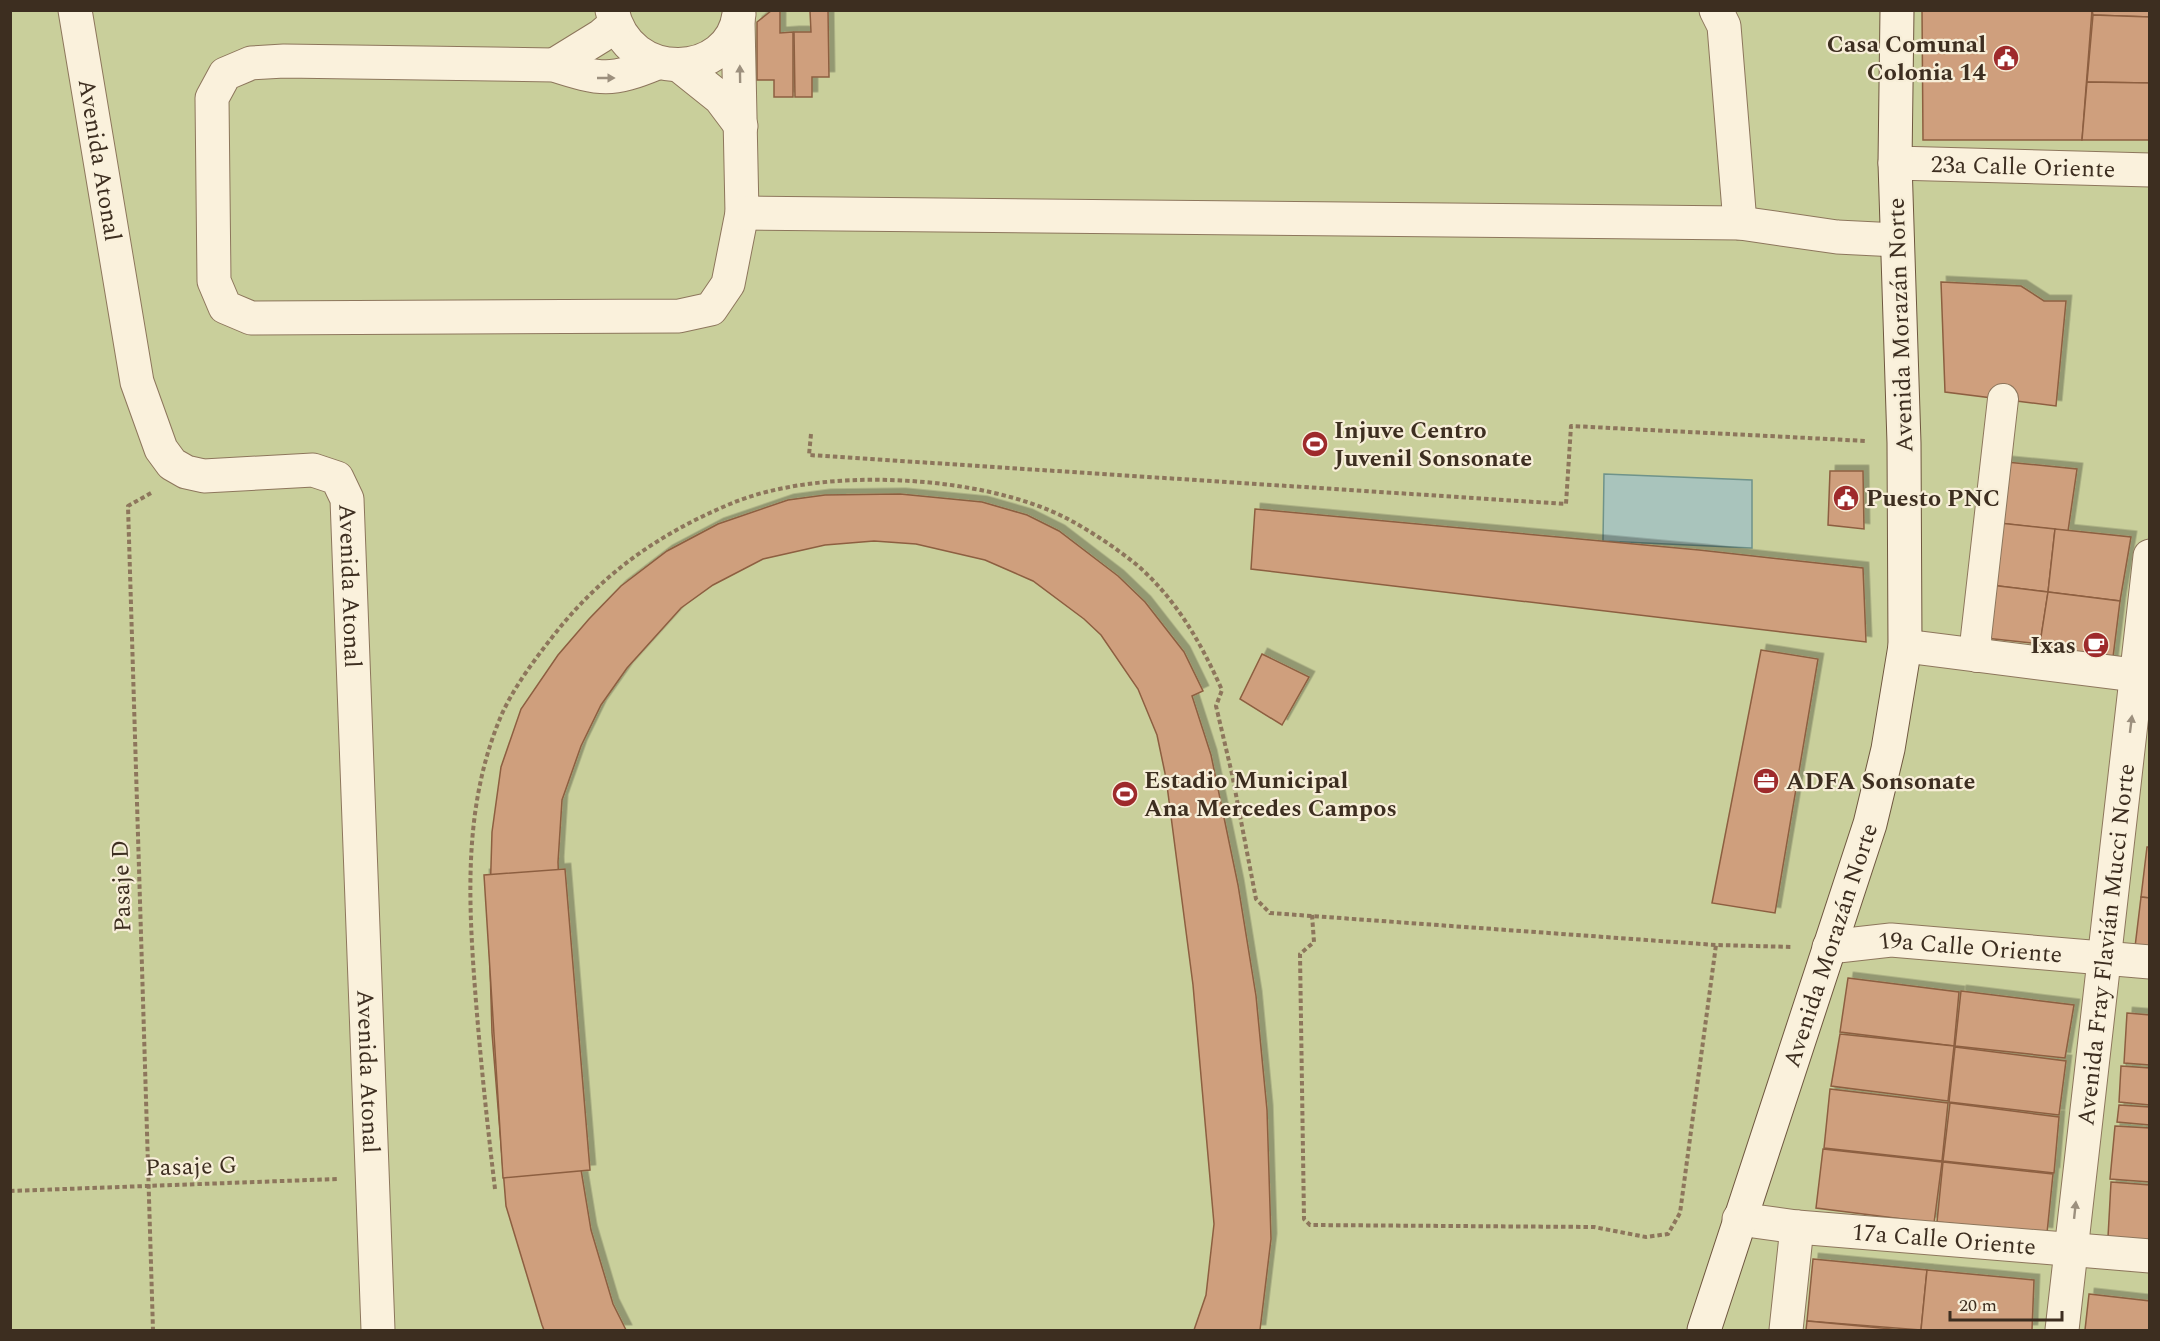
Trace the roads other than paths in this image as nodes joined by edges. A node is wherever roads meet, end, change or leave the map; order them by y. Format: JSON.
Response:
{"nodes":[{"id":1,"x":75,"y":10,"type":"edge"},
{"id":2,"x":1716,"y":10,"type":"edge"},
{"id":3,"x":1897,"y":10,"type":"edge"},
{"id":4,"x":739,"y":16,"type":"edge"},
{"id":5,"x":613,"y":17,"type":"edge"},
{"id":6,"x":669,"y":64,"type":"junction"},
{"id":7,"x":554,"y":65,"type":"junction"},
{"id":8,"x":741,"y":126,"type":"junction"},
{"id":9,"x":1895,"y":163,"type":"junction"},
{"id":10,"x":2150,"y":170,"type":"edge"},
{"id":11,"x":742,"y":213,"type":"junction"},
{"id":12,"x":1740,"y":223,"type":"junction"},
{"id":13,"x":1897,"y":240,"type":"junction"},
{"id":14,"x":2003,"y":399,"type":"dead end"},
{"id":15,"x":2150,"y":556,"type":"edge"},
{"id":16,"x":1905,"y":646,"type":"junction"},
{"id":17,"x":1977,"y":657,"type":"junction"},
{"id":18,"x":2143,"y":676,"type":"edge"},
{"id":19,"x":1829,"y":947,"type":"junction"},
{"id":20,"x":2102,"y":957,"type":"junction"},
{"id":21,"x":2150,"y":962,"type":"edge"},
{"id":22,"x":1739,"y":1219,"type":"junction"},
{"id":23,"x":1797,"y":1227,"type":"junction"},
{"id":24,"x":2070,"y":1249,"type":"junction"},
{"id":25,"x":2150,"y":1256,"type":"edge"},
{"id":26,"x":378,"y":1330,"type":"edge"},
{"id":27,"x":1704,"y":1330,"type":"edge"},
{"id":28,"x":1785,"y":1330,"type":"edge"},
{"id":29,"x":2062,"y":1330,"type":"edge"}],
"edges":[{"from":1,"to":26,"type":"street","name":"Avenida Atonal"},
{"from":2,"to":12,"type":"street"},
{"from":3,"to":9,"type":"street","name":"Avenida Morazán Norte"},
{"from":4,"to":6,"type":"street"},
{"from":8,"to":4,"type":"street","one_way":true},
{"from":5,"to":6,"type":"street"},
{"from":5,"to":7,"type":"street"},
{"from":7,"to":6,"type":"street","one_way":true},
{"from":6,"to":8,"type":"street"},
{"from":7,"to":11,"type":"street"},
{"from":8,"to":11,"type":"street"},
{"from":9,"to":10,"type":"street","name":"23a Calle Oriente"},
{"from":9,"to":13,"type":"street","name":"Avenida Morazán Norte"},
{"from":11,"to":12,"type":"street"},
{"from":12,"to":13,"type":"street"},
{"from":13,"to":16,"type":"street","name":"Avenida Morazán Norte"},
{"from":14,"to":17,"type":"street"},
{"from":15,"to":18,"type":"street","name":"Avenida Fray Flavián Mucci Norte"},
{"from":16,"to":17,"type":"street"},
{"from":16,"to":19,"type":"street","name":"Avenida Morazán Norte"},
{"from":17,"to":18,"type":"street"},
{"from":20,"to":18,"type":"street","name":"Avenida Fray Flavián Mucci Norte","one_way":true},
{"from":19,"to":20,"type":"street","name":"19a Calle Oriente"},
{"from":19,"to":22,"type":"street","name":"Avenida Morazán Norte"},
{"from":20,"to":21,"type":"street","name":"19a Calle Oriente"},
{"from":24,"to":20,"type":"street","name":"Avenida Fray Flavián Mucci Norte","one_way":true},
{"from":22,"to":23,"type":"street","name":"17a Calle Oriente"},
{"from":22,"to":27,"type":"street","name":"Avenida Morazán Norte"},
{"from":23,"to":24,"type":"street","name":"17a Calle Oriente"},
{"from":23,"to":28,"type":"street"},
{"from":24,"to":25,"type":"street","name":"17a Calle Oriente"},
{"from":24,"to":29,"type":"street","name":"Avenida Fray Flavián Mucci Norte"}]}
